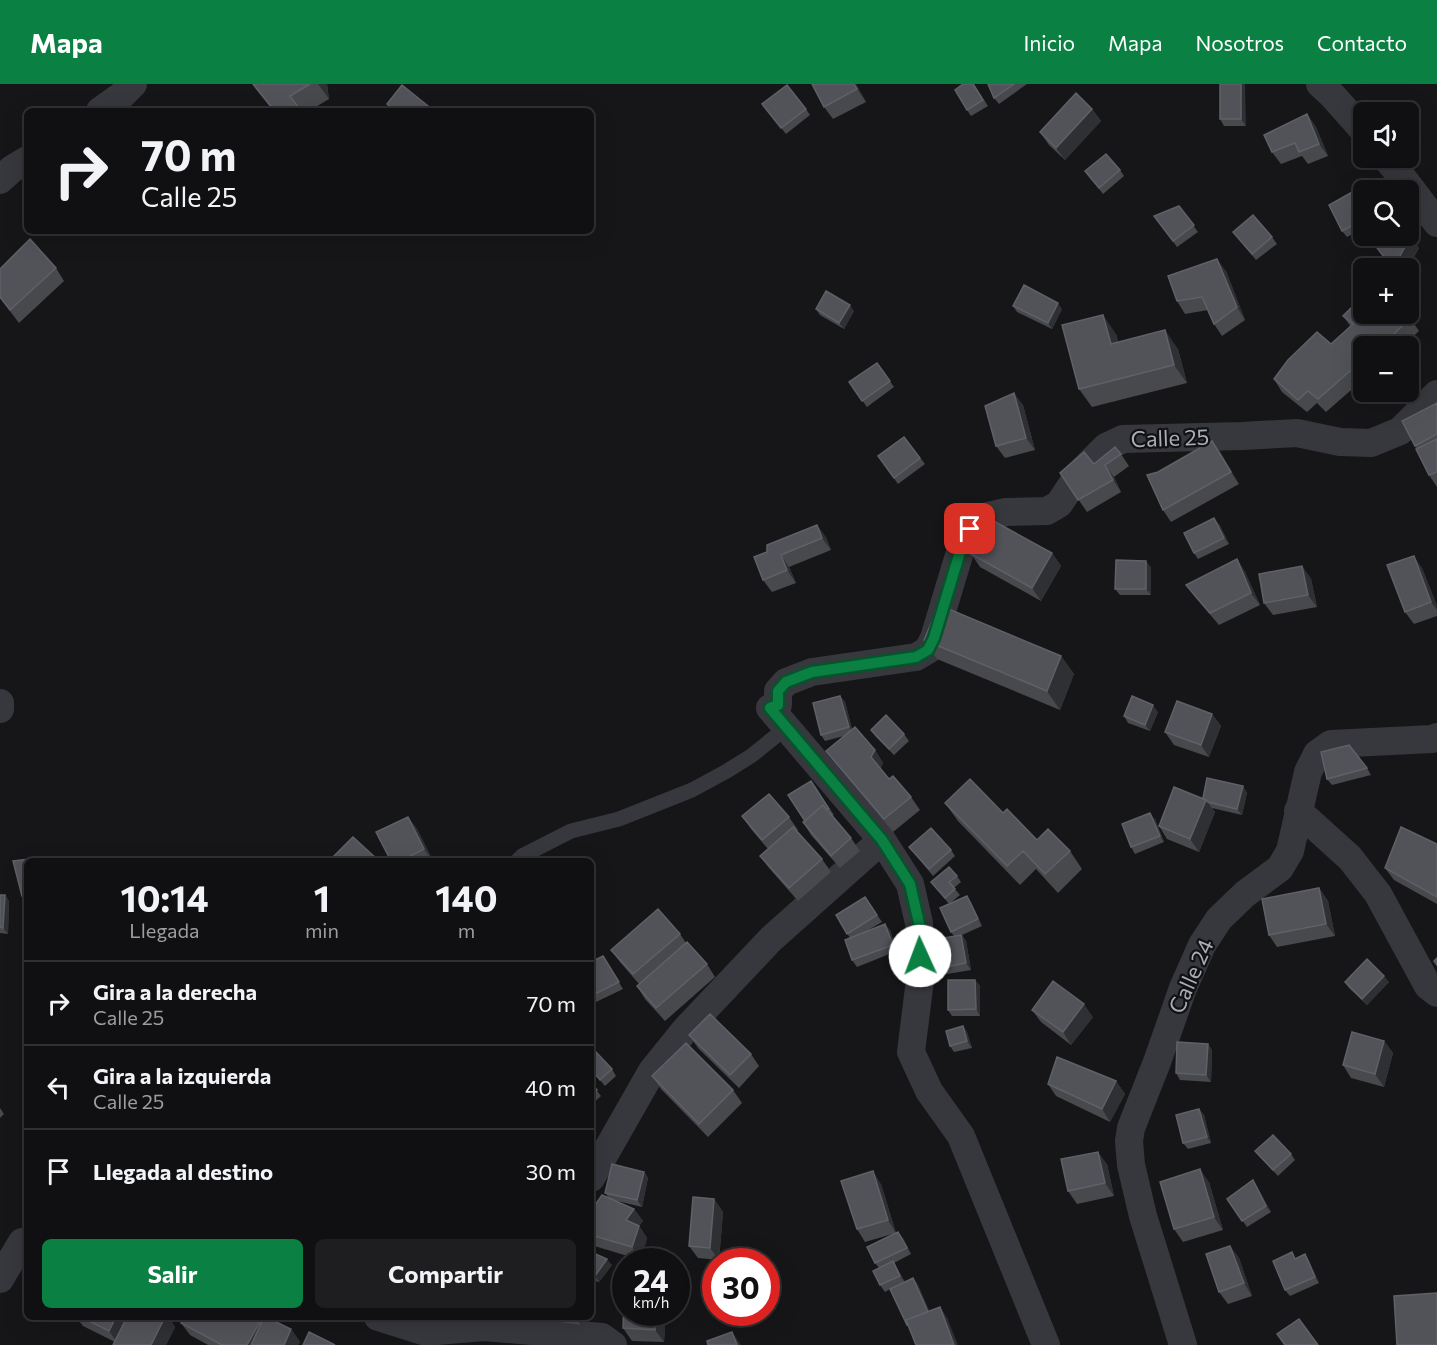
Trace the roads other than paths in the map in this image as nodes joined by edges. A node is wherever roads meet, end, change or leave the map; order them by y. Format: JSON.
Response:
{"nodes":[{"id":1,"x":133,"y":84,"type":"edge"},
{"id":2,"x":1320,"y":84,"type":"edge"},
{"id":3,"x":104,"y":108,"type":"edge"},
{"id":4,"x":1353,"y":119,"type":"edge"},
{"id":5,"x":24,"y":162,"type":"edge"},
{"id":6,"x":1394,"y":168,"type":"edge"},
{"id":7,"x":0,"y":180,"type":"edge"},
{"id":8,"x":1437,"y":223,"type":"edge"},
{"id":9,"x":1437,"y":394,"type":"edge"},
{"id":10,"x":0,"y":703,"type":"edge"},
{"id":11,"x":0,"y":709,"type":"edge"},
{"id":12,"x":782,"y":717,"type":"junction"},
{"id":13,"x":1437,"y":737,"type":"edge"},
{"id":14,"x":1298,"y":811,"type":"junction"},
{"id":15,"x":882,"y":840,"type":"junction"},
{"id":16,"x":520,"y":858,"type":"edge"},
{"id":17,"x":1437,"y":993,"type":"edge"},
{"id":18,"x":594,"y":1173,"type":"edge"},
{"id":19,"x":22,"y":1242,"type":"dead end"},
{"id":20,"x":0,"y":1279,"type":"edge"},
{"id":21,"x":388,"y":1320,"type":"edge"},
{"id":22,"x":429,"y":1332,"type":"edge"},
{"id":23,"x":613,"y":1345,"type":"edge"},
{"id":24,"x":1046,"y":1345,"type":"edge"},
{"id":25,"x":1183,"y":1345,"type":"edge"}],
"edges":[{"from":1,"to":3,"type":"street"},
{"from":2,"to":4,"type":"street"},
{"from":5,"to":7,"type":"street"},
{"from":6,"to":8,"type":"street"},
{"from":9,"to":12,"type":"street","name":"Calle 25"},
{"from":10,"to":11,"type":"street"},
{"from":12,"to":15,"type":"street"},
{"from":12,"to":16,"type":"lane"},
{"from":13,"to":14,"type":"street","name":"Calle 24"},
{"from":14,"to":17,"type":"street"},
{"from":14,"to":25,"type":"street","name":"Calle 24"},
{"from":15,"to":18,"type":"street"},
{"from":15,"to":24,"type":"street"},
{"from":19,"to":20,"type":"street"},
{"from":21,"to":22,"type":"street"},
{"from":22,"to":23,"type":"street"}]}
